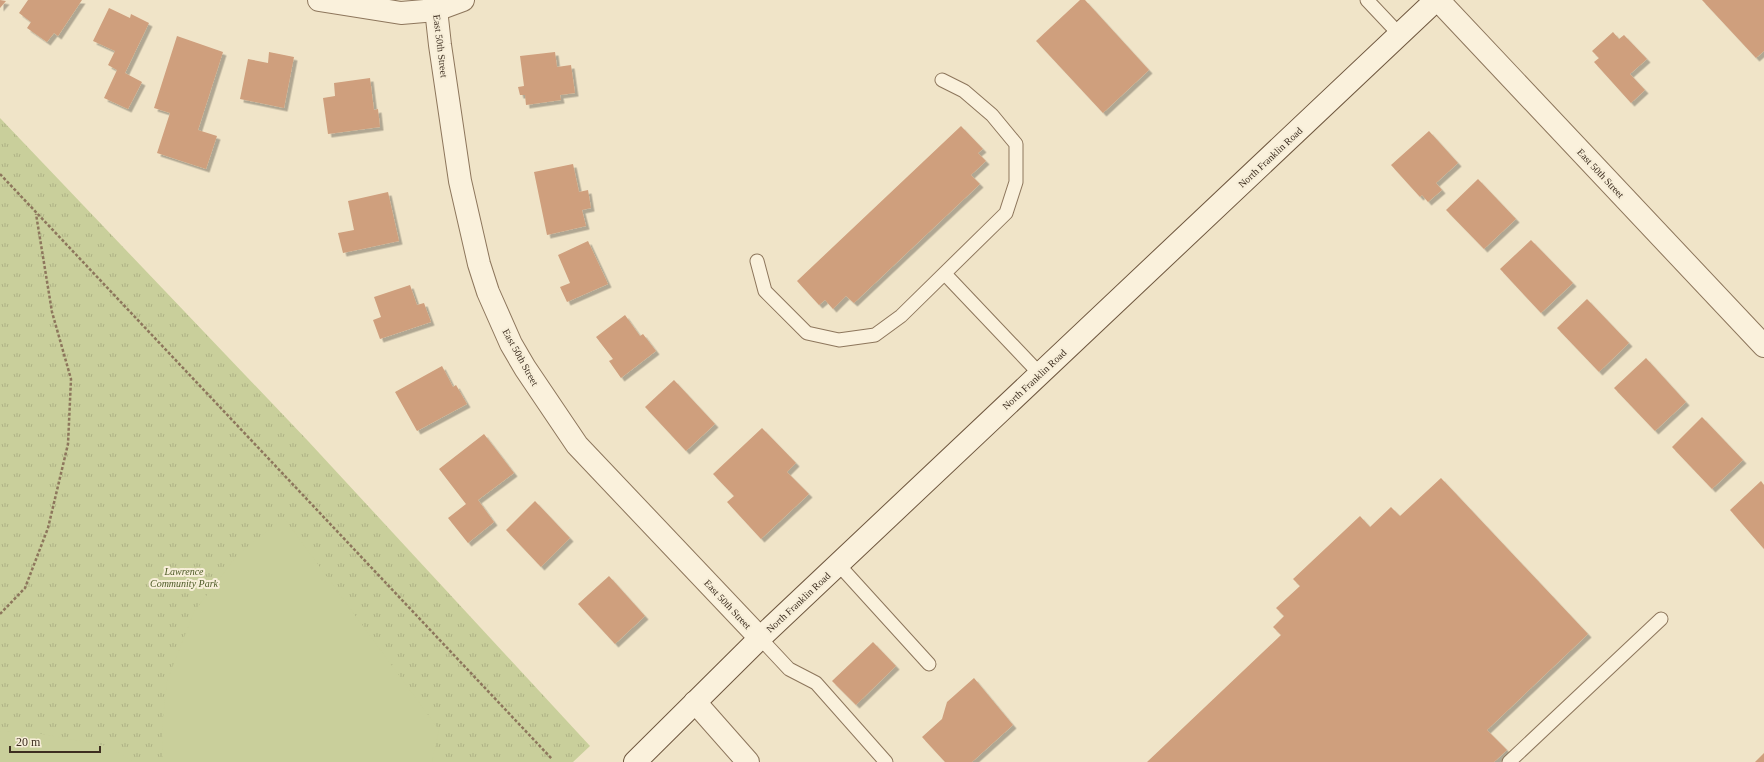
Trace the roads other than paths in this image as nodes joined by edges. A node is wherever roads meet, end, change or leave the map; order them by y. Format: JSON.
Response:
{"nodes":[{"id":1,"x":318,"y":0,"type":"edge"},
{"id":2,"x":464,"y":0,"type":"edge"},
{"id":3,"x":1367,"y":0,"type":"edge"},
{"id":4,"x":1437,"y":0,"type":"edge"},
{"id":5,"x":435,"y":5,"type":"edge"},
{"id":6,"x":1400,"y":34,"type":"junction"},
{"id":7,"x":942,"y":80,"type":"dead end"},
{"id":8,"x":757,"y":261,"type":"dead end"},
{"id":9,"x":945,"y":274,"type":"junction"},
{"id":10,"x":1764,"y":346,"type":"edge"},
{"id":11,"x":1040,"y":374,"type":"junction"},
{"id":12,"x":838,"y":564,"type":"junction"},
{"id":13,"x":1661,"y":618,"type":"dead end"},
{"id":14,"x":760,"y":638,"type":"junction"},
{"id":15,"x":929,"y":664,"type":"dead end"},
{"id":16,"x":695,"y":702,"type":"junction"},
{"id":17,"x":635,"y":762,"type":"edge"},
{"id":18,"x":748,"y":762,"type":"edge"},
{"id":19,"x":886,"y":762,"type":"edge"},
{"id":20,"x":1509,"y":762,"type":"edge"}],
"edges":[{"from":1,"to":5,"type":"street"},
{"from":2,"to":5,"type":"street"},
{"from":3,"to":6,"type":"lane"},
{"from":4,"to":6,"type":"street","name":"North Franklin Road"},
{"from":4,"to":10,"type":"street","name":"East 50th Street"},
{"from":5,"to":14,"type":"street","name":"East 50th Street"},
{"from":6,"to":11,"type":"street","name":"North Franklin Road"},
{"from":7,"to":9,"type":"lane"},
{"from":8,"to":9,"type":"lane"},
{"from":9,"to":11,"type":"lane"},
{"from":11,"to":12,"type":"street","name":"North Franklin Road"},
{"from":12,"to":14,"type":"street","name":"North Franklin Road"},
{"from":12,"to":15,"type":"lane"},
{"from":13,"to":20,"type":"lane"},
{"from":14,"to":16,"type":"street","name":"North Franklin Road"},
{"from":14,"to":19,"type":"lane"},
{"from":16,"to":17,"type":"street","name":"North Franklin Road"},
{"from":16,"to":18,"type":"street"}]}
